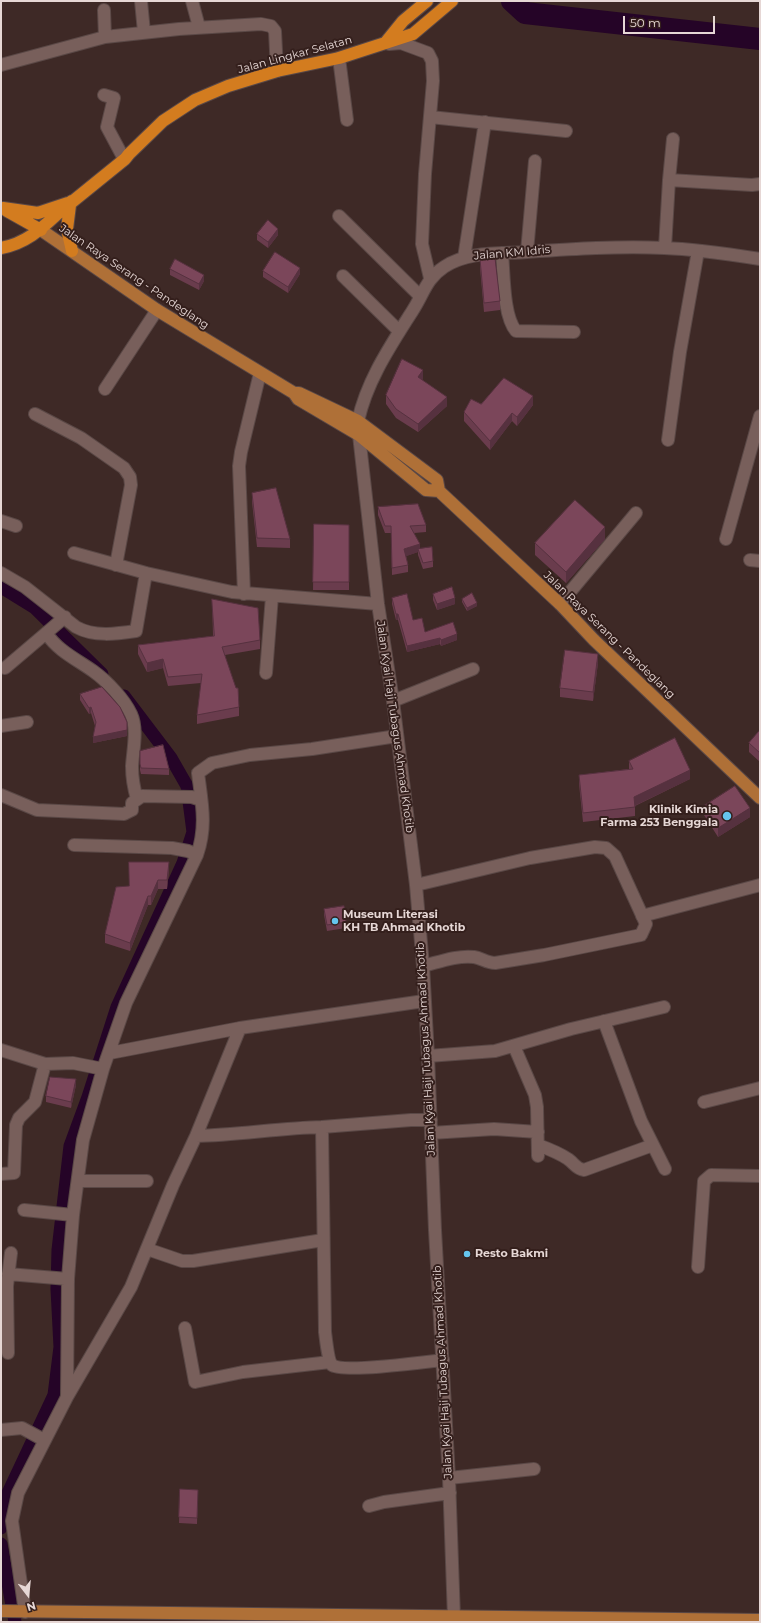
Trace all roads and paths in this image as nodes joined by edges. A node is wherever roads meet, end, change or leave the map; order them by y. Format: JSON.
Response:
{"nodes":[{"id":1,"x":141,"y":1,"type":"edge"},
{"id":2,"x":192,"y":1,"type":"edge"},
{"id":3,"x":452,"y":1,"type":"edge"},
{"id":4,"x":425,"y":3,"type":"edge"},
{"id":5,"x":104,"y":10,"type":"dead end"},
{"id":6,"x":199,"y":28,"type":"junction"},
{"id":7,"x":144,"y":32,"type":"junction"},
{"id":8,"x":105,"y":37,"type":"junction"},
{"id":9,"x":383,"y":43,"type":"junction"},
{"id":10,"x":339,"y":58,"type":"junction"},
{"id":11,"x":1,"y":66,"type":"edge"},
{"id":12,"x":277,"y":71,"type":"junction"},
{"id":13,"x":104,"y":95,"type":"dead end"},
{"id":14,"x":430,"y":117,"type":"junction"},
{"id":15,"x":347,"y":120,"type":"dead end"},
{"id":16,"x":485,"y":122,"type":"junction"},
{"id":17,"x":566,"y":131,"type":"dead end"},
{"id":18,"x":673,"y":139,"type":"dead end"},
{"id":19,"x":126,"y":155,"type":"junction"},
{"id":20,"x":536,"y":161,"type":"dead end"},
{"id":21,"x":669,"y":180,"type":"junction"},
{"id":22,"x":760,"y":184,"type":"edge"},
{"id":23,"x":69,"y":205,"type":"junction"},
{"id":24,"x":2,"y":208,"type":"edge"},
{"id":25,"x":338,"y":216,"type":"dead end"},
{"id":26,"x":41,"y":230,"type":"junction"},
{"id":27,"x":1,"y":248,"type":"edge"},
{"id":28,"x":665,"y":248,"type":"junction"},
{"id":29,"x":698,"y":250,"type":"junction"},
{"id":30,"x":72,"y":251,"type":"junction"},
{"id":31,"x":527,"y":252,"type":"junction"},
{"id":32,"x":502,"y":253,"type":"junction"},
{"id":33,"x":464,"y":258,"type":"junction"},
{"id":34,"x":760,"y":259,"type":"edge"},
{"id":35,"x":343,"y":276,"type":"dead end"},
{"id":36,"x":430,"y":278,"type":"junction"},
{"id":37,"x":420,"y":296,"type":"junction"},
{"id":38,"x":157,"y":310,"type":"junction"},
{"id":39,"x":399,"y":331,"type":"junction"},
{"id":40,"x":574,"y":332,"type":"dead end"},
{"id":41,"x":260,"y":373,"type":"junction"},
{"id":42,"x":105,"y":389,"type":"dead end"},
{"id":43,"x":294,"y":393,"type":"junction"},
{"id":44,"x":35,"y":414,"type":"dead end"},
{"id":45,"x":760,"y":416,"type":"edge"},
{"id":46,"x":358,"y":421,"type":"junction"},
{"id":47,"x":359,"y":435,"type":"junction"},
{"id":48,"x":668,"y":440,"type":"dead end"},
{"id":49,"x":439,"y":491,"type":"junction"},
{"id":50,"x":636,"y":514,"type":"dead end"},
{"id":51,"x":1,"y":521,"type":"edge"},
{"id":52,"x":16,"y":526,"type":"dead end"},
{"id":53,"x":726,"y":539,"type":"dead end"},
{"id":54,"x":74,"y":553,"type":"dead end"},
{"id":55,"x":116,"y":565,"type":"junction"},
{"id":56,"x":1,"y":573,"type":"edge"},
{"id":57,"x":146,"y":573,"type":"junction"},
{"id":58,"x":244,"y":594,"type":"junction"},
{"id":59,"x":272,"y":596,"type":"junction"},
{"id":60,"x":378,"y":604,"type":"junction"},
{"id":61,"x":560,"y":604,"type":"junction"},
{"id":62,"x":64,"y":618,"type":"junction"},
{"id":63,"x":48,"y":631,"type":"junction"},
{"id":64,"x":5,"y":668,"type":"dead end"},
{"id":65,"x":473,"y":669,"type":"dead end"},
{"id":66,"x":266,"y":673,"type":"dead end"},
{"id":67,"x":393,"y":701,"type":"junction"},
{"id":68,"x":27,"y":722,"type":"dead end"},
{"id":69,"x":1,"y":726,"type":"edge"},
{"id":70,"x":397,"y":736,"type":"junction"},
{"id":71,"x":1,"y":794,"type":"edge"},
{"id":72,"x":197,"y":798,"type":"junction"},
{"id":73,"x":760,"y":798,"type":"edge"},
{"id":74,"x":137,"y":799,"type":"junction"},
{"id":75,"x":74,"y":845,"type":"dead end"},
{"id":76,"x":192,"y":853,"type":"junction"},
{"id":77,"x":416,"y":885,"type":"junction"},
{"id":78,"x":760,"y":885,"type":"edge"},
{"id":79,"x":642,"y":916,"type":"junction"},
{"id":80,"x":423,"y":966,"type":"junction"},
{"id":81,"x":424,"y":1002,"type":"junction"},
{"id":82,"x":664,"y":1007,"type":"dead end"},
{"id":83,"x":604,"y":1021,"type":"junction"},
{"id":84,"x":240,"y":1028,"type":"junction"},
{"id":85,"x":514,"y":1046,"type":"junction"},
{"id":86,"x":1,"y":1050,"type":"edge"},
{"id":87,"x":110,"y":1053,"type":"junction"},
{"id":88,"x":428,"y":1056,"type":"junction"},
{"id":89,"x":45,"y":1064,"type":"junction"},
{"id":90,"x":101,"y":1069,"type":"junction"},
{"id":91,"x":760,"y":1088,"type":"edge"},
{"id":92,"x":704,"y":1102,"type":"dead end"},
{"id":93,"x":431,"y":1120,"type":"junction"},
{"id":94,"x":322,"y":1127,"type":"junction"},
{"id":95,"x":538,"y":1132,"type":"junction"},
{"id":96,"x":431,"y":1133,"type":"junction"},
{"id":97,"x":196,"y":1136,"type":"junction"},
{"id":98,"x":653,"y":1145,"type":"junction"},
{"id":99,"x":665,"y":1169,"type":"dead end"},
{"id":100,"x":1,"y":1174,"type":"edge"},
{"id":101,"x":760,"y":1176,"type":"edge"},
{"id":102,"x":78,"y":1181,"type":"junction"},
{"id":103,"x":147,"y":1181,"type":"dead end"},
{"id":104,"x":24,"y":1210,"type":"dead end"},
{"id":105,"x":67,"y":1214,"type":"junction"},
{"id":106,"x":323,"y":1240,"type":"junction"},
{"id":107,"x":147,"y":1249,"type":"junction"},
{"id":108,"x":11,"y":1253,"type":"dead end"},
{"id":109,"x":698,"y":1267,"type":"dead end"},
{"id":110,"x":8,"y":1274,"type":"junction"},
{"id":111,"x":61,"y":1278,"type":"junction"},
{"id":112,"x":185,"y":1328,"type":"dead end"},
{"id":113,"x":8,"y":1353,"type":"dead end"},
{"id":114,"x":443,"y":1360,"type":"junction"},
{"id":115,"x":330,"y":1362,"type":"junction"},
{"id":116,"x":67,"y":1397,"type":"junction"},
{"id":117,"x":1,"y":1430,"type":"edge"},
{"id":118,"x":36,"y":1436,"type":"junction"},
{"id":119,"x":534,"y":1469,"type":"dead end"},
{"id":120,"x":449,"y":1478,"type":"junction"},
{"id":121,"x":450,"y":1493,"type":"junction"},
{"id":122,"x":369,"y":1506,"type":"dead end"},
{"id":123,"x":6,"y":1521,"type":"edge"},
{"id":124,"x":14,"y":1612,"type":"edge"},
{"id":125,"x":454,"y":1620,"type":"edge"},
{"id":126,"x":760,"y":1620,"type":"edge"}],
"edges":[{"from":1,"to":7,"type":"street"},
{"from":2,"to":6,"type":"street"},
{"from":3,"to":9,"type":"highway","name":"Jalan Lingkar Selatan"},
{"from":4,"to":9,"type":"highway"},
{"from":5,"to":8,"type":"street"},
{"from":6,"to":7,"type":"street"},
{"from":6,"to":12,"type":"street"},
{"from":7,"to":8,"type":"street"},
{"from":8,"to":11,"type":"street"},
{"from":9,"to":10,"type":"highway","name":"Jalan Lingkar Selatan"},
{"from":9,"to":14,"type":"street"},
{"from":10,"to":12,"type":"highway","name":"Jalan Lingkar Selatan"},
{"from":10,"to":15,"type":"street"},
{"from":12,"to":19,"type":"highway","name":"Jalan Lingkar Selatan"},
{"from":13,"to":19,"type":"street"},
{"from":14,"to":16,"type":"street"},
{"from":14,"to":36,"type":"street"},
{"from":16,"to":17,"type":"street"},
{"from":16,"to":33,"type":"street"},
{"from":18,"to":21,"type":"street"},
{"from":19,"to":23,"type":"highway","name":"Jalan Lingkar Selatan"},
{"from":20,"to":31,"type":"street"},
{"from":21,"to":22,"type":"street"},
{"from":21,"to":28,"type":"street"},
{"from":23,"to":24,"type":"highway"},
{"from":23,"to":26,"type":"highway","name":"Jalan Lingkar Selatan"},
{"from":23,"to":30,"type":"highway"},
{"from":24,"to":26,"type":"highway","name":"Jalan Raya Serang - Pandeglang"},
{"from":25,"to":37,"type":"street"},
{"from":26,"to":27,"type":"highway","name":"Jalan Lingkar Selatan"},
{"from":26,"to":30,"type":"main road","name":"Jalan Raya Serang - Pandeglang"},
{"from":28,"to":29,"type":"street","name":"Jalan KM Idris"},
{"from":28,"to":31,"type":"street","name":"Jalan KM Idris"},
{"from":29,"to":34,"type":"street","name":"Jalan KM Idris"},
{"from":29,"to":48,"type":"street"},
{"from":30,"to":38,"type":"main road","name":"Jalan Raya Serang - Pandeglang"},
{"from":31,"to":32,"type":"street","name":"Jalan KM Idris"},
{"from":32,"to":33,"type":"street","name":"Jalan KM Idris"},
{"from":32,"to":40,"type":"street"},
{"from":33,"to":36,"type":"street","name":"Jalan KM Idris"},
{"from":35,"to":39,"type":"street"},
{"from":36,"to":37,"type":"street","name":"Jalan KM Idris"},
{"from":37,"to":39,"type":"street","name":"Jalan KM Idris"},
{"from":38,"to":41,"type":"main road","name":"Jalan Raya Serang - Pandeglang"},
{"from":38,"to":42,"type":"street"},
{"from":39,"to":46,"type":"street","name":"Jalan KM Idris"},
{"from":41,"to":43,"type":"main road","name":"Jalan Raya Serang - Pandeglang"},
{"from":41,"to":58,"type":"street"},
{"from":43,"to":46,"type":"main road","name":"Jalan Raya Serang - Pandeglang"},
{"from":43,"to":47,"type":"main road","name":"Jalan Raya Serang - Pandeglang"},
{"from":44,"to":55,"type":"street"},
{"from":45,"to":53,"type":"street"},
{"from":46,"to":49,"type":"main road","name":"Jalan Raya Serang - Pandeglang"},
{"from":47,"to":49,"type":"main road","name":"Jalan Raya Serang - Pandeglang"},
{"from":47,"to":60,"type":"street","name":"Jalan Kyai Haji Tubagus Ahmad Khotib"},
{"from":49,"to":61,"type":"main road","name":"Jalan Raya Serang - Pandeglang"},
{"from":50,"to":61,"type":"street"},
{"from":51,"to":52,"type":"street"},
{"from":54,"to":55,"type":"street"},
{"from":55,"to":57,"type":"street"},
{"from":56,"to":62,"type":"street"},
{"from":57,"to":58,"type":"street"},
{"from":57,"to":62,"type":"street"},
{"from":58,"to":59,"type":"street"},
{"from":59,"to":60,"type":"street"},
{"from":59,"to":66,"type":"street"},
{"from":60,"to":67,"type":"street","name":"Jalan Kyai Haji Tubagus Ahmad Khotib"},
{"from":61,"to":73,"type":"main road","name":"Jalan Raya Serang - Pandeglang"},
{"from":62,"to":63,"type":"street"},
{"from":63,"to":64,"type":"street"},
{"from":63,"to":74,"type":"street"},
{"from":65,"to":67,"type":"street"},
{"from":67,"to":70,"type":"street","name":"Jalan Kyai Haji Tubagus Ahmad Khotib"},
{"from":68,"to":69,"type":"street"},
{"from":70,"to":72,"type":"street"},
{"from":70,"to":77,"type":"street","name":"Jalan Kyai Haji Tubagus Ahmad Khotib"},
{"from":71,"to":74,"type":"street"},
{"from":72,"to":74,"type":"street"},
{"from":72,"to":76,"type":"street"},
{"from":75,"to":76,"type":"street"},
{"from":76,"to":87,"type":"street"},
{"from":77,"to":79,"type":"street"},
{"from":77,"to":80,"type":"street","name":"Jalan Kyai Haji Tubagus Ahmad Khotib"},
{"from":78,"to":79,"type":"street"},
{"from":79,"to":80,"type":"street"},
{"from":80,"to":81,"type":"street","name":"Jalan Kyai Haji Tubagus Ahmad Khotib"},
{"from":81,"to":84,"type":"street"},
{"from":81,"to":88,"type":"street","name":"Jalan Kyai Haji Tubagus Ahmad Khotib"},
{"from":82,"to":83,"type":"street"},
{"from":83,"to":85,"type":"street"},
{"from":83,"to":98,"type":"street"},
{"from":84,"to":87,"type":"street"},
{"from":84,"to":97,"type":"street"},
{"from":85,"to":88,"type":"street"},
{"from":85,"to":95,"type":"street"},
{"from":86,"to":89,"type":"street"},
{"from":87,"to":90,"type":"street"},
{"from":88,"to":93,"type":"street","name":"Jalan Kyai Haji Tubagus Ahmad Khotib"},
{"from":89,"to":90,"type":"street"},
{"from":89,"to":100,"type":"street"},
{"from":90,"to":102,"type":"street"},
{"from":91,"to":92,"type":"street"},
{"from":93,"to":94,"type":"street"},
{"from":93,"to":96,"type":"street","name":"Jalan Kyai Haji Tubagus Ahmad Khotib"},
{"from":94,"to":97,"type":"street"},
{"from":94,"to":106,"type":"street"},
{"from":95,"to":96,"type":"street"},
{"from":95,"to":98,"type":"street"},
{"from":96,"to":114,"type":"street","name":"Jalan Kyai Haji Tubagus Ahmad Khotib"},
{"from":97,"to":107,"type":"street"},
{"from":98,"to":99,"type":"street"},
{"from":101,"to":109,"type":"street"},
{"from":102,"to":103,"type":"street"},
{"from":102,"to":105,"type":"street"},
{"from":104,"to":105,"type":"street"},
{"from":105,"to":111,"type":"street"},
{"from":106,"to":107,"type":"street"},
{"from":106,"to":115,"type":"street"},
{"from":107,"to":116,"type":"street"},
{"from":108,"to":110,"type":"street"},
{"from":110,"to":111,"type":"street"},
{"from":110,"to":113,"type":"street"},
{"from":111,"to":116,"type":"street"},
{"from":112,"to":115,"type":"street"},
{"from":114,"to":115,"type":"street"},
{"from":114,"to":120,"type":"street","name":"Jalan Kyai Haji Tubagus Ahmad Khotib"},
{"from":116,"to":118,"type":"street"},
{"from":117,"to":118,"type":"street"},
{"from":118,"to":123,"type":"street"},
{"from":119,"to":120,"type":"street"},
{"from":120,"to":121,"type":"street","name":"Jalan Kyai Haji Tubagus Ahmad Khotib"},
{"from":121,"to":122,"type":"street"},
{"from":121,"to":125,"type":"street","name":"Jalan Kyai Haji Tubagus Ahmad Khotib"},
{"from":123,"to":124,"type":"street"},
{"from":124,"to":125,"type":"main road"},
{"from":125,"to":126,"type":"main road"}]}
